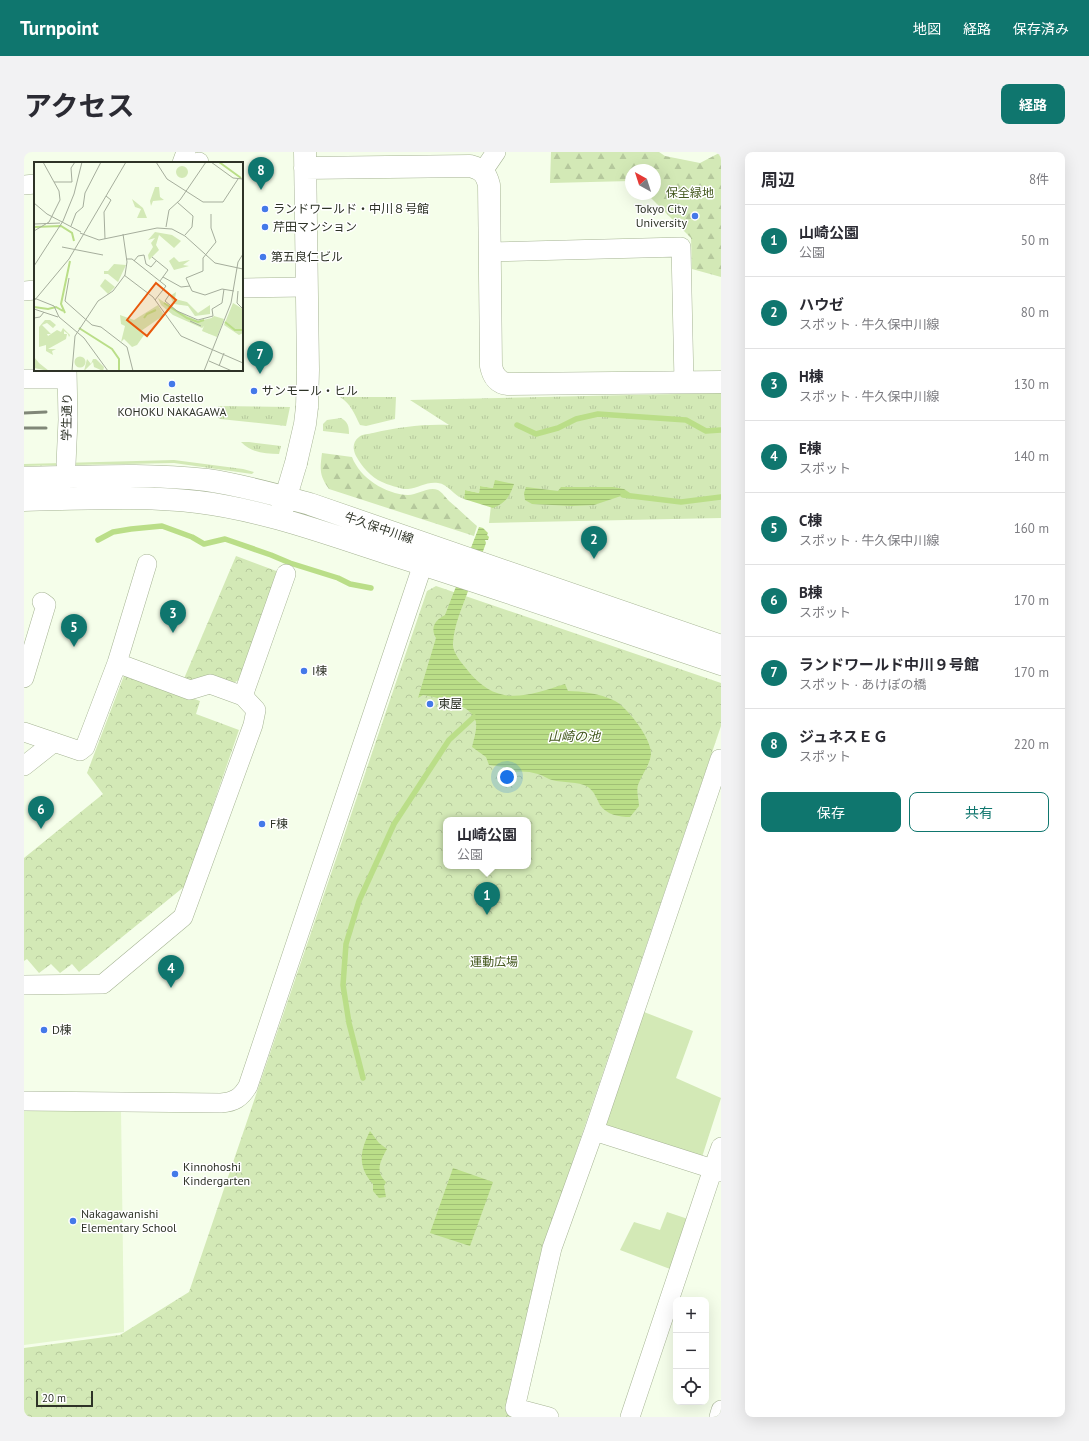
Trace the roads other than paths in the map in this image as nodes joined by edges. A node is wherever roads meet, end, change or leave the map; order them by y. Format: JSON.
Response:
{"nodes":[{"id":1,"x":496,"y":152,"type":"edge"},
{"id":2,"x":305,"y":160,"type":"edge"},
{"id":3,"x":483,"y":171,"type":"junction"},
{"id":4,"x":34,"y":184,"type":"edge"},
{"id":5,"x":24,"y":185,"type":"edge"},
{"id":6,"x":489,"y":252,"type":"junction"},
{"id":7,"x":306,"y":287,"type":"junction"},
{"id":8,"x":243,"y":288,"type":"edge"},
{"id":9,"x":34,"y":290,"type":"edge"},
{"id":10,"x":24,"y":291,"type":"edge"},
{"id":11,"x":67,"y":374,"type":"edge"},
{"id":12,"x":24,"y":379,"type":"edge"},
{"id":13,"x":684,"y":382,"type":"junction"},
{"id":14,"x":721,"y":382,"type":"edge"},
{"id":15,"x":66,"y":464,"type":"dead end"},
{"id":16,"x":24,"y":478,"type":"edge"},
{"id":17,"x":286,"y":498,"type":"junction"},
{"id":18,"x":24,"y":500,"type":"edge"},
{"id":19,"x":279,"y":519,"type":"junction"},
{"id":20,"x":147,"y":564,"type":"dead end"},
{"id":21,"x":423,"y":564,"type":"junction"},
{"id":22,"x":286,"y":574,"type":"dead end"},
{"id":23,"x":42,"y":602,"type":"dead end"},
{"id":24,"x":721,"y":646,"type":"edge"},
{"id":25,"x":117,"y":663,"type":"junction"},
{"id":26,"x":721,"y":664,"type":"edge"},
{"id":27,"x":24,"y":678,"type":"edge"},
{"id":28,"x":243,"y":696,"type":"junction"},
{"id":29,"x":24,"y":732,"type":"edge"},
{"id":30,"x":53,"y":743,"type":"junction"},
{"id":31,"x":721,"y":759,"type":"edge"},
{"id":32,"x":24,"y":766,"type":"edge"},
{"id":33,"x":24,"y":985,"type":"edge"},
{"id":34,"x":24,"y":1101,"type":"edge"},
{"id":35,"x":594,"y":1131,"type":"junction"},
{"id":36,"x":721,"y":1147,"type":"edge"},
{"id":37,"x":717,"y":1171,"type":"edge"},
{"id":38,"x":721,"y":1410,"type":"edge"},
{"id":39,"x":549,"y":1417,"type":"edge"},
{"id":40,"x":630,"y":1417,"type":"edge"},
{"id":41,"x":719,"y":1417,"type":"edge"}],
"edges":[{"from":1,"to":3,"type":"street"},
{"from":2,"to":3,"type":"street"},
{"from":2,"to":7,"type":"street"},
{"from":3,"to":6,"type":"street"},
{"from":4,"to":5,"type":"street"},
{"from":6,"to":13,"type":"street"},
{"from":6,"to":13,"type":"street"},
{"from":7,"to":8,"type":"street"},
{"from":7,"to":17,"type":"street","bridge":true},
{"from":9,"to":10,"type":"street"},
{"from":11,"to":12,"type":"street"},
{"from":11,"to":15,"type":"street","name":"学生通り"},
{"from":13,"to":14,"type":"street"},
{"from":16,"to":17,"type":"street","name":"牛久保中川線"},
{"from":17,"to":19,"type":"street"},
{"from":17,"to":24,"type":"street","name":"牛久保中川線"},
{"from":18,"to":19,"type":"street","name":"牛久保中川線"},
{"from":19,"to":21,"type":"street","name":"牛久保中川線"},
{"from":20,"to":25,"type":"street"},
{"from":21,"to":26,"type":"street","name":"牛久保中川線"},
{"from":21,"to":34,"type":"street"},
{"from":22,"to":28,"type":"street"},
{"from":23,"to":27,"type":"street"},
{"from":25,"to":28,"type":"street"},
{"from":25,"to":30,"type":"street"},
{"from":28,"to":33,"type":"street"},
{"from":29,"to":30,"type":"street"},
{"from":30,"to":32,"type":"street"},
{"from":31,"to":35,"type":"street"},
{"from":35,"to":37,"type":"street"},
{"from":35,"to":39,"type":"street"},
{"from":36,"to":37,"type":"street"},
{"from":37,"to":40,"type":"street"},
{"from":38,"to":41,"type":"street"}]}
